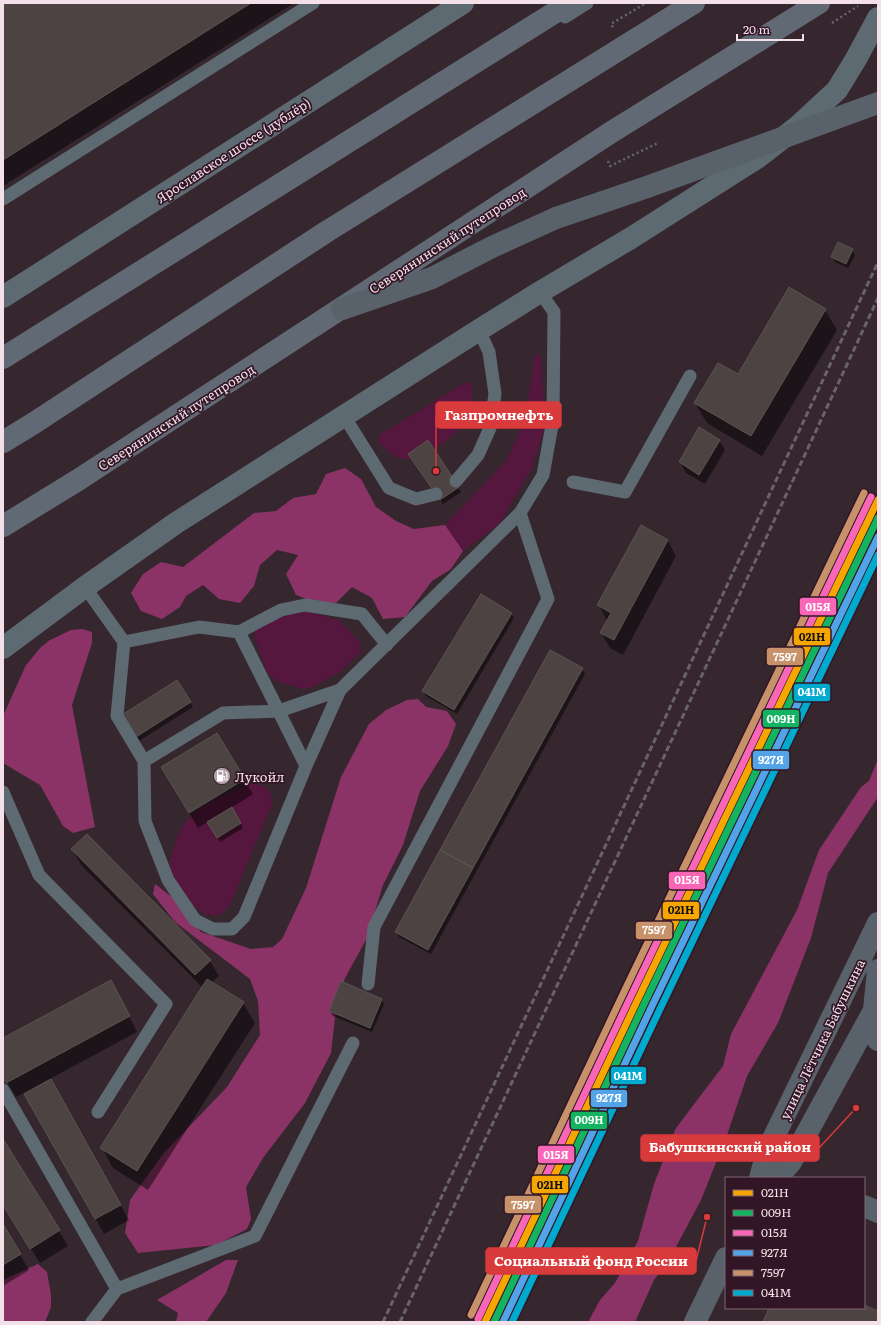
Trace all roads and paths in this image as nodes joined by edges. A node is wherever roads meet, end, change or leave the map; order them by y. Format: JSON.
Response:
{"nodes":[{"id":1,"x":313,"y":3,"type":"edge"},
{"id":2,"x":463,"y":3,"type":"edge"},
{"id":3,"x":570,"y":3,"type":"edge"},
{"id":4,"x":587,"y":3,"type":"edge"},
{"id":5,"x":646,"y":3,"type":"edge"},
{"id":6,"x":694,"y":3,"type":"edge"},
{"id":7,"x":819,"y":3,"type":"edge"},
{"id":8,"x":878,"y":18,"type":"edge"},
{"id":9,"x":612,"y":24,"type":"dead end"},
{"id":10,"x":878,"y":103,"type":"edge"},
{"id":11,"x":403,"y":118,"type":"dead end"},
{"id":12,"x":658,"y":143,"type":"dead end"},
{"id":13,"x":610,"y":166,"type":"dead end"},
{"id":14,"x":3,"y":199,"type":"edge"},
{"id":15,"x":540,"y":292,"type":"junction"},
{"id":16,"x":3,"y":297,"type":"edge"},
{"id":17,"x":342,"y":309,"type":"junction"},
{"id":18,"x":479,"y":330,"type":"junction"},
{"id":19,"x":3,"y":358,"type":"edge"},
{"id":20,"x":690,"y":376,"type":"dead end"},
{"id":21,"x":344,"y":416,"type":"junction"},
{"id":22,"x":3,"y":442,"type":"edge"},
{"id":23,"x":456,"y":481,"type":"dead end"},
{"id":24,"x":573,"y":482,"type":"dead end"},
{"id":25,"x":436,"y":494,"type":"dead end"},
{"id":26,"x":520,"y":513,"type":"junction"},
{"id":27,"x":3,"y":526,"type":"edge"},
{"id":28,"x":85,"y":587,"type":"junction"},
{"id":29,"x":239,"y":632,"type":"junction"},
{"id":30,"x":124,"y":642,"type":"junction"},
{"id":31,"x":387,"y":645,"type":"junction"},
{"id":32,"x":3,"y":648,"type":"edge"},
{"id":33,"x":340,"y":690,"type":"junction"},
{"id":34,"x":279,"y":710,"type":"junction"},
{"id":35,"x":144,"y":761,"type":"junction"},
{"id":36,"x":306,"y":766,"type":"junction"},
{"id":37,"x":3,"y":792,"type":"edge"},
{"id":38,"x":878,"y":923,"type":"edge"},
{"id":39,"x":878,"y":970,"type":"edge"},
{"id":40,"x":368,"y":984,"type":"dead end"},
{"id":41,"x":876,"y":1006,"type":"edge"},
{"id":42,"x":878,"y":1040,"type":"edge"},
{"id":43,"x":353,"y":1043,"type":"dead end"},
{"id":44,"x":3,"y":1090,"type":"edge"},
{"id":45,"x":98,"y":1112,"type":"dead end"},
{"id":46,"x":760,"y":1177,"type":"edge"},
{"id":47,"x":778,"y":1177,"type":"edge"},
{"id":48,"x":865,"y":1206,"type":"edge"},
{"id":49,"x":878,"y":1212,"type":"edge"},
{"id":50,"x":725,"y":1260,"type":"edge"},
{"id":51,"x":118,"y":1289,"type":"junction"},
{"id":52,"x":92,"y":1322,"type":"edge"},
{"id":53,"x":694,"y":1322,"type":"edge"}],
"edges":[{"from":1,"to":14,"type":"lane"},
{"from":2,"to":16,"type":"street","name":"Ярославское шоссе (дублёр)"},
{"from":3,"to":19,"type":"main road"},
{"from":4,"to":11,"type":"lane"},
{"from":5,"to":9,"type":"path"},
{"from":6,"to":22,"type":"main road"},
{"from":7,"to":17,"type":"main road","name":"Северянинский путепровод","bridge":true},
{"from":8,"to":15,"type":"street"},
{"from":10,"to":17,"type":"main road","bridge":true},
{"from":12,"to":13,"type":"path"},
{"from":15,"to":18,"type":"street"},
{"from":15,"to":26,"type":"lane"},
{"from":17,"to":27,"type":"main road","name":"Северянинский путепровод"},
{"from":18,"to":21,"type":"street"},
{"from":18,"to":23,"type":"lane"},
{"from":20,"to":24,"type":"lane"},
{"from":21,"to":25,"type":"lane"},
{"from":21,"to":28,"type":"street"},
{"from":26,"to":31,"type":"lane"},
{"from":26,"to":40,"type":"lane"},
{"from":28,"to":30,"type":"lane"},
{"from":28,"to":32,"type":"street"},
{"from":29,"to":30,"type":"lane"},
{"from":29,"to":31,"type":"lane"},
{"from":29,"to":34,"type":"lane"},
{"from":30,"to":35,"type":"lane"},
{"from":31,"to":33,"type":"lane"},
{"from":33,"to":34,"type":"lane"},
{"from":33,"to":36,"type":"lane"},
{"from":34,"to":35,"type":"lane"},
{"from":34,"to":36,"type":"lane"},
{"from":35,"to":36,"type":"lane"},
{"from":37,"to":45,"type":"lane"},
{"from":38,"to":46,"type":"main road","name":"улица Лётчика Бабушкина"},
{"from":39,"to":41,"type":"main road"},
{"from":41,"to":42,"type":"main road"},
{"from":41,"to":47,"type":"main road"},
{"from":43,"to":51,"type":"lane"},
{"from":44,"to":51,"type":"lane"},
{"from":48,"to":49,"type":"main road"},
{"from":50,"to":53,"type":"main road"},
{"from":51,"to":52,"type":"lane"}]}
